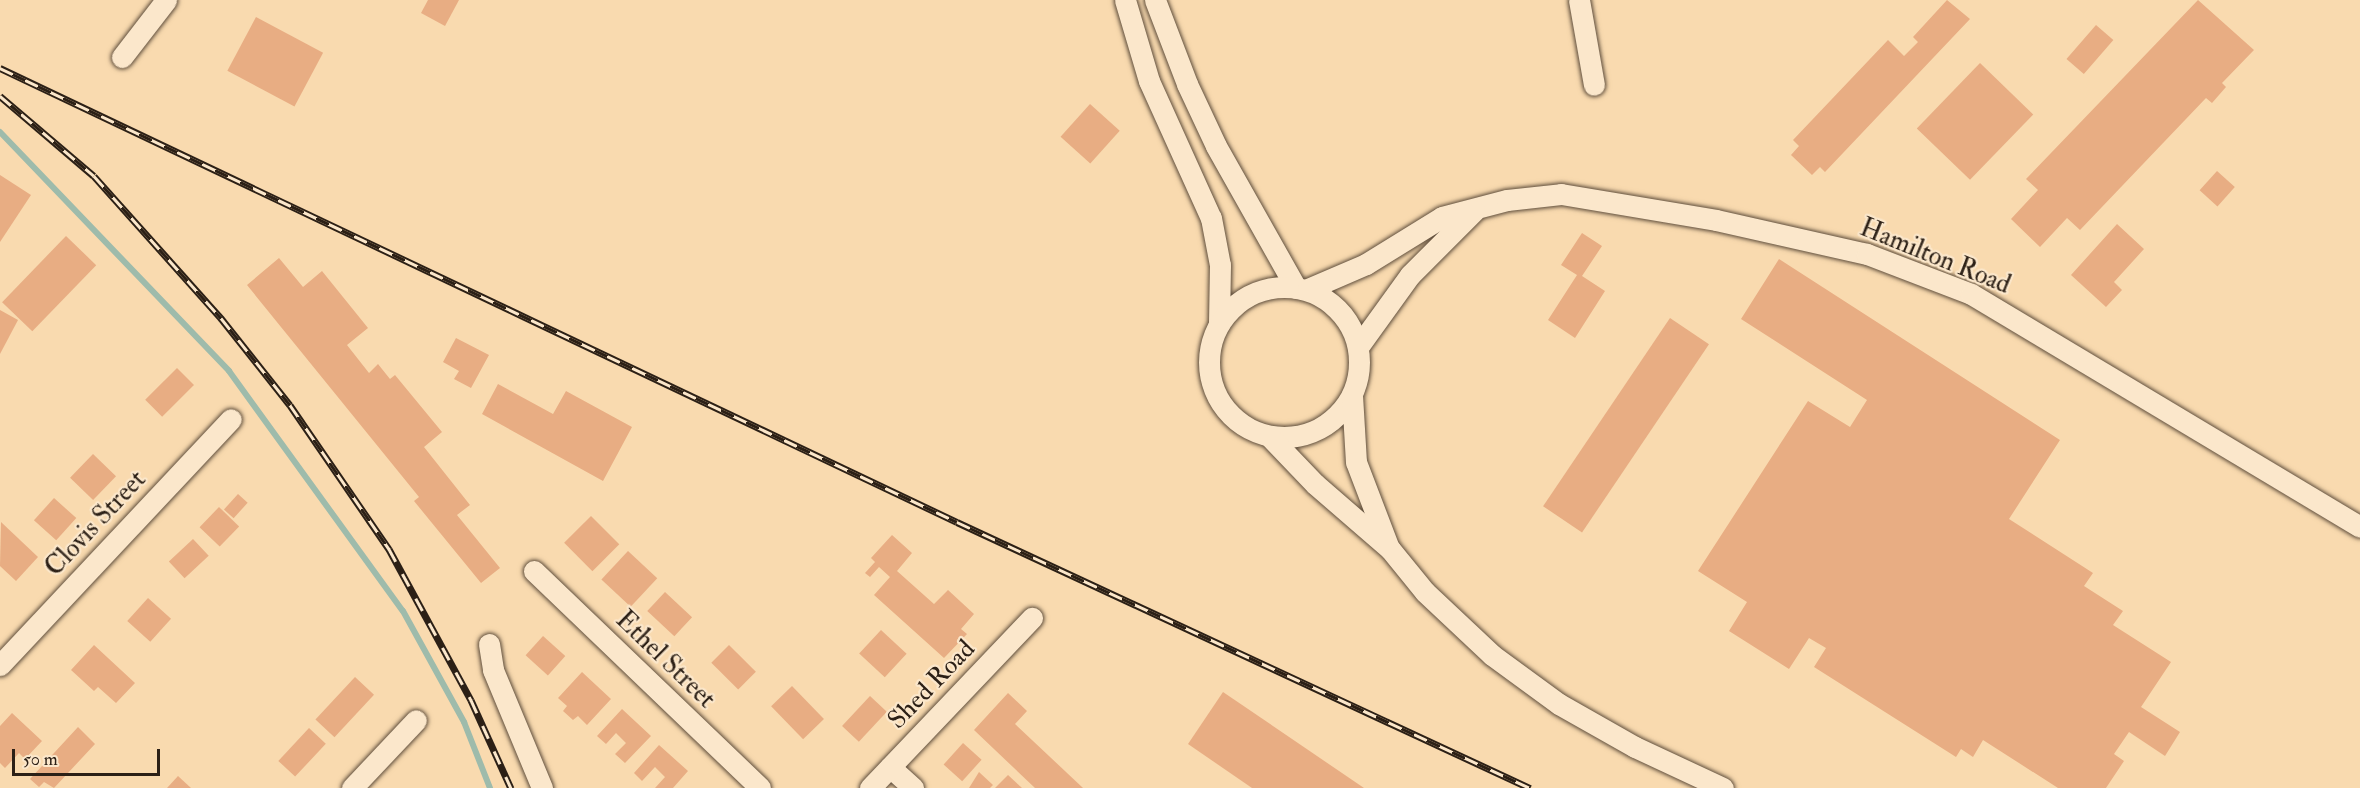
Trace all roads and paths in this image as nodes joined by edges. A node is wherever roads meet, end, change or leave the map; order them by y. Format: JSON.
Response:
{"nodes":[{"id":1,"x":166,"y":0,"type":"edge"},
{"id":2,"x":1125,"y":0,"type":"edge"},
{"id":3,"x":1155,"y":0,"type":"edge"},
{"id":4,"x":1579,"y":0,"type":"edge"},
{"id":5,"x":122,"y":57,"type":"dead end"},
{"id":6,"x":1594,"y":85,"type":"dead end"},
{"id":7,"x":1474,"y":211,"type":"junction"},
{"id":8,"x":1302,"y":288,"type":"junction"},
{"id":9,"x":1219,"y":324,"type":"junction"},
{"id":10,"x":1358,"y":347,"type":"junction"},
{"id":11,"x":1352,"y":395,"type":"junction"},
{"id":12,"x":231,"y":419,"type":"dead end"},
{"id":13,"x":1270,"y":437,"type":"junction"},
{"id":14,"x":2360,"y":527,"type":"edge"},
{"id":15,"x":1390,"y":549,"type":"junction"},
{"id":16,"x":534,"y":571,"type":"dead end"},
{"id":17,"x":1032,"y":618,"type":"dead end"},
{"id":18,"x":489,"y":644,"type":"dead end"},
{"id":19,"x":0,"y":665,"type":"edge"},
{"id":20,"x":416,"y":720,"type":"dead end"},
{"id":21,"x":890,"y":767,"type":"junction"},
{"id":22,"x":352,"y":788,"type":"edge"},
{"id":23,"x":542,"y":788,"type":"edge"},
{"id":24,"x":760,"y":788,"type":"edge"},
{"id":25,"x":870,"y":788,"type":"edge"},
{"id":26,"x":913,"y":788,"type":"edge"},
{"id":27,"x":1723,"y":788,"type":"edge"}],
"edges":[{"from":1,"to":5,"type":"street"},
{"from":2,"to":9,"type":"street"},
{"from":3,"to":8,"type":"street"},
{"from":4,"to":6,"type":"street"},
{"from":7,"to":8,"type":"street","name":"Hamilton Road"},
{"from":7,"to":10,"type":"street","name":"Hamilton Road"},
{"from":7,"to":14,"type":"street","name":"Hamilton Road"},
{"from":8,"to":9,"type":"street"},
{"from":8,"to":10,"type":"street"},
{"from":9,"to":13,"type":"street"},
{"from":10,"to":11,"type":"street"},
{"from":11,"to":13,"type":"street"},
{"from":11,"to":15,"type":"street"},
{"from":12,"to":19,"type":"street","name":"Clovis Street"},
{"from":13,"to":15,"type":"street"},
{"from":15,"to":27,"type":"street"},
{"from":16,"to":24,"type":"street","name":"Ethel Street"},
{"from":17,"to":21,"type":"street","name":"Shed Road"},
{"from":18,"to":23,"type":"street"},
{"from":20,"to":22,"type":"street"},
{"from":21,"to":25,"type":"street","name":"Shed Road"},
{"from":21,"to":26,"type":"street"}]}
